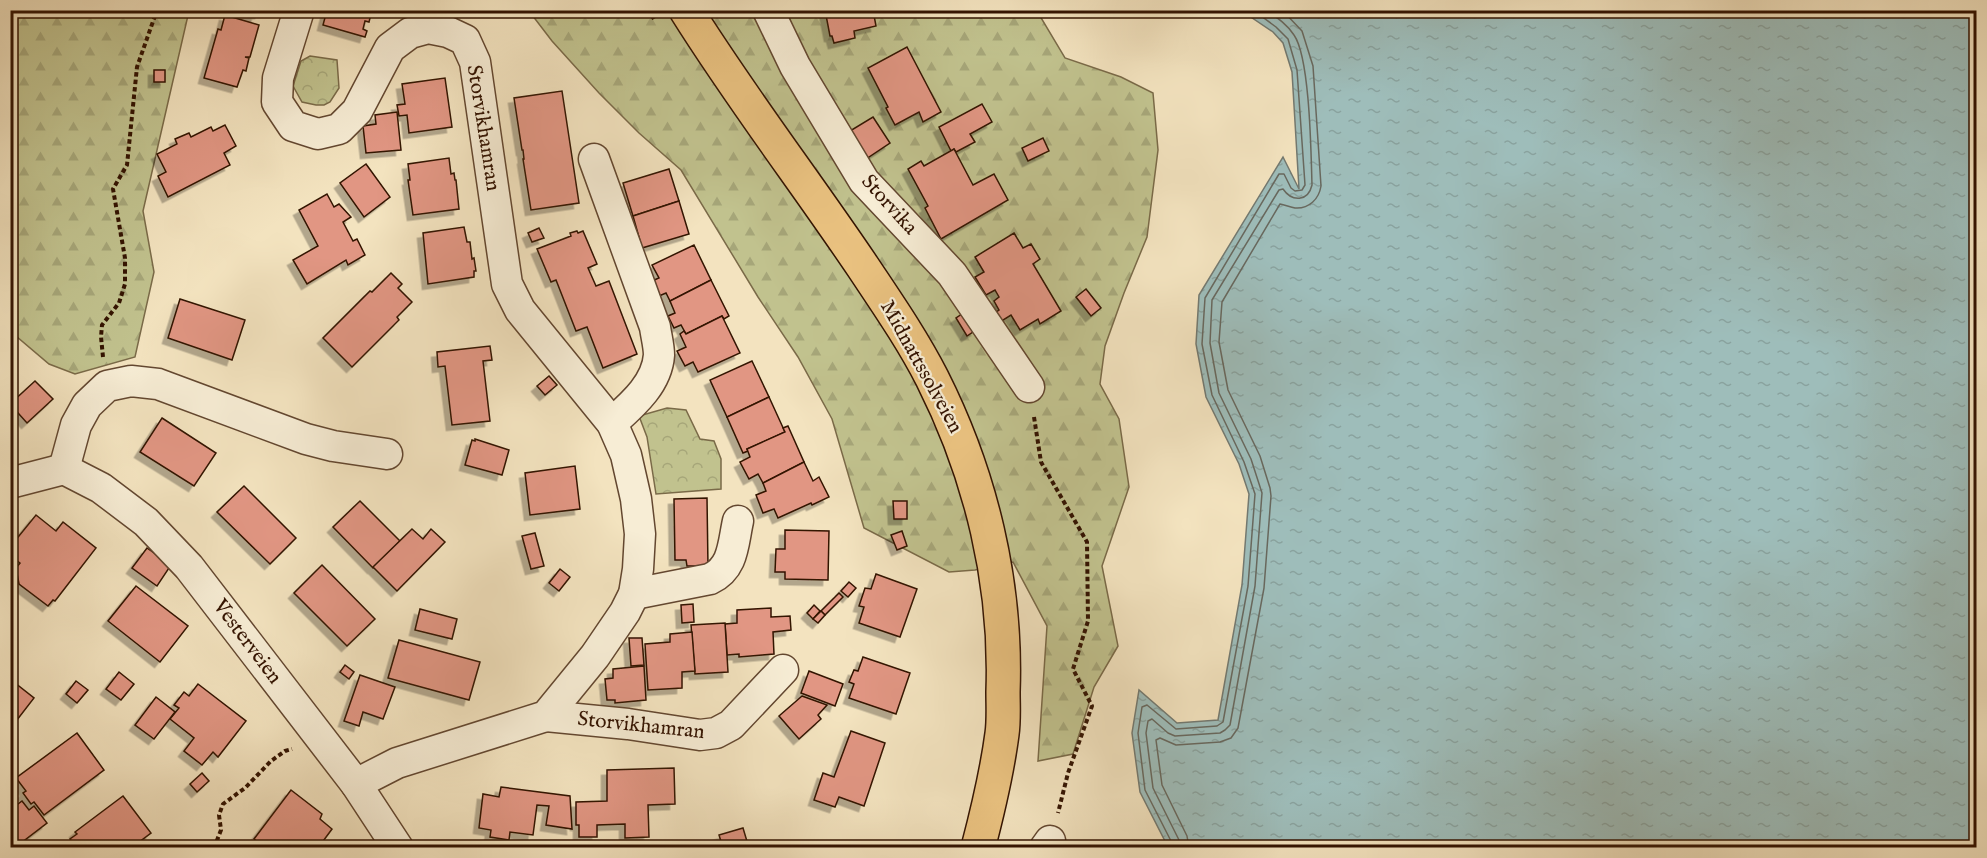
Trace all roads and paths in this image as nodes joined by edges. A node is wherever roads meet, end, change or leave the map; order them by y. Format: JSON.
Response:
{"nodes":[{"id":1,"x":157,"y":10,"type":"edge"},
{"id":2,"x":299,"y":10,"type":"edge"},
{"id":3,"x":648,"y":10,"type":"edge"},
{"id":4,"x":768,"y":10,"type":"edge"},
{"id":5,"x":673,"y":19,"type":"edge"},
{"id":6,"x":594,"y":159,"type":"dead end"},
{"id":7,"x":107,"y":386,"type":"junction"},
{"id":8,"x":1029,"y":387,"type":"joint"},
{"id":9,"x":612,"y":423,"type":"junction"},
{"id":10,"x":387,"y":454,"type":"dead end"},
{"id":11,"x":64,"y":469,"type":"junction"},
{"id":12,"x":10,"y":483,"type":"edge"},
{"id":13,"x":738,"y":521,"type":"dead end"},
{"id":14,"x":634,"y":594,"type":"junction"},
{"id":15,"x":783,"y":670,"type":"dead end"},
{"id":16,"x":546,"y":716,"type":"junction"},
{"id":17,"x":320,"y":739,"type":"junction"},
{"id":18,"x":356,"y":784,"type":"junction"},
{"id":19,"x":1047,"y":844,"type":"edge"},
{"id":20,"x":214,"y":848,"type":"edge"},
{"id":21,"x":398,"y":848,"type":"edge"},
{"id":22,"x":978,"y":848,"type":"edge"}],
"edges":[{"from":1,"to":7,"type":"path"},
{"from":2,"to":9,"type":"street","name":"Storvikhamran"},
{"from":3,"to":5,"type":"path"},
{"from":4,"to":8,"type":"street","name":"Storvika"},
{"from":5,"to":22,"type":"main road","name":"Midnattssolveien"},
{"from":6,"to":9,"type":"street"},
{"from":7,"to":10,"type":"street"},
{"from":7,"to":11,"type":"street"},
{"from":8,"to":19,"type":"path"},
{"from":9,"to":14,"type":"street","name":"Storvikhamran"},
{"from":11,"to":12,"type":"street"},
{"from":11,"to":17,"type":"street","name":"Vesterveien"},
{"from":13,"to":14,"type":"street"},
{"from":14,"to":16,"type":"street","name":"Storvikhamran"},
{"from":15,"to":16,"type":"street","name":"Storvikhamran"},
{"from":16,"to":18,"type":"street","name":"Storvikhamran"},
{"from":17,"to":18,"type":"street","name":"Vesterveien"},
{"from":17,"to":20,"type":"path"},
{"from":18,"to":21,"type":"street","name":"Vesterveien"}]}
